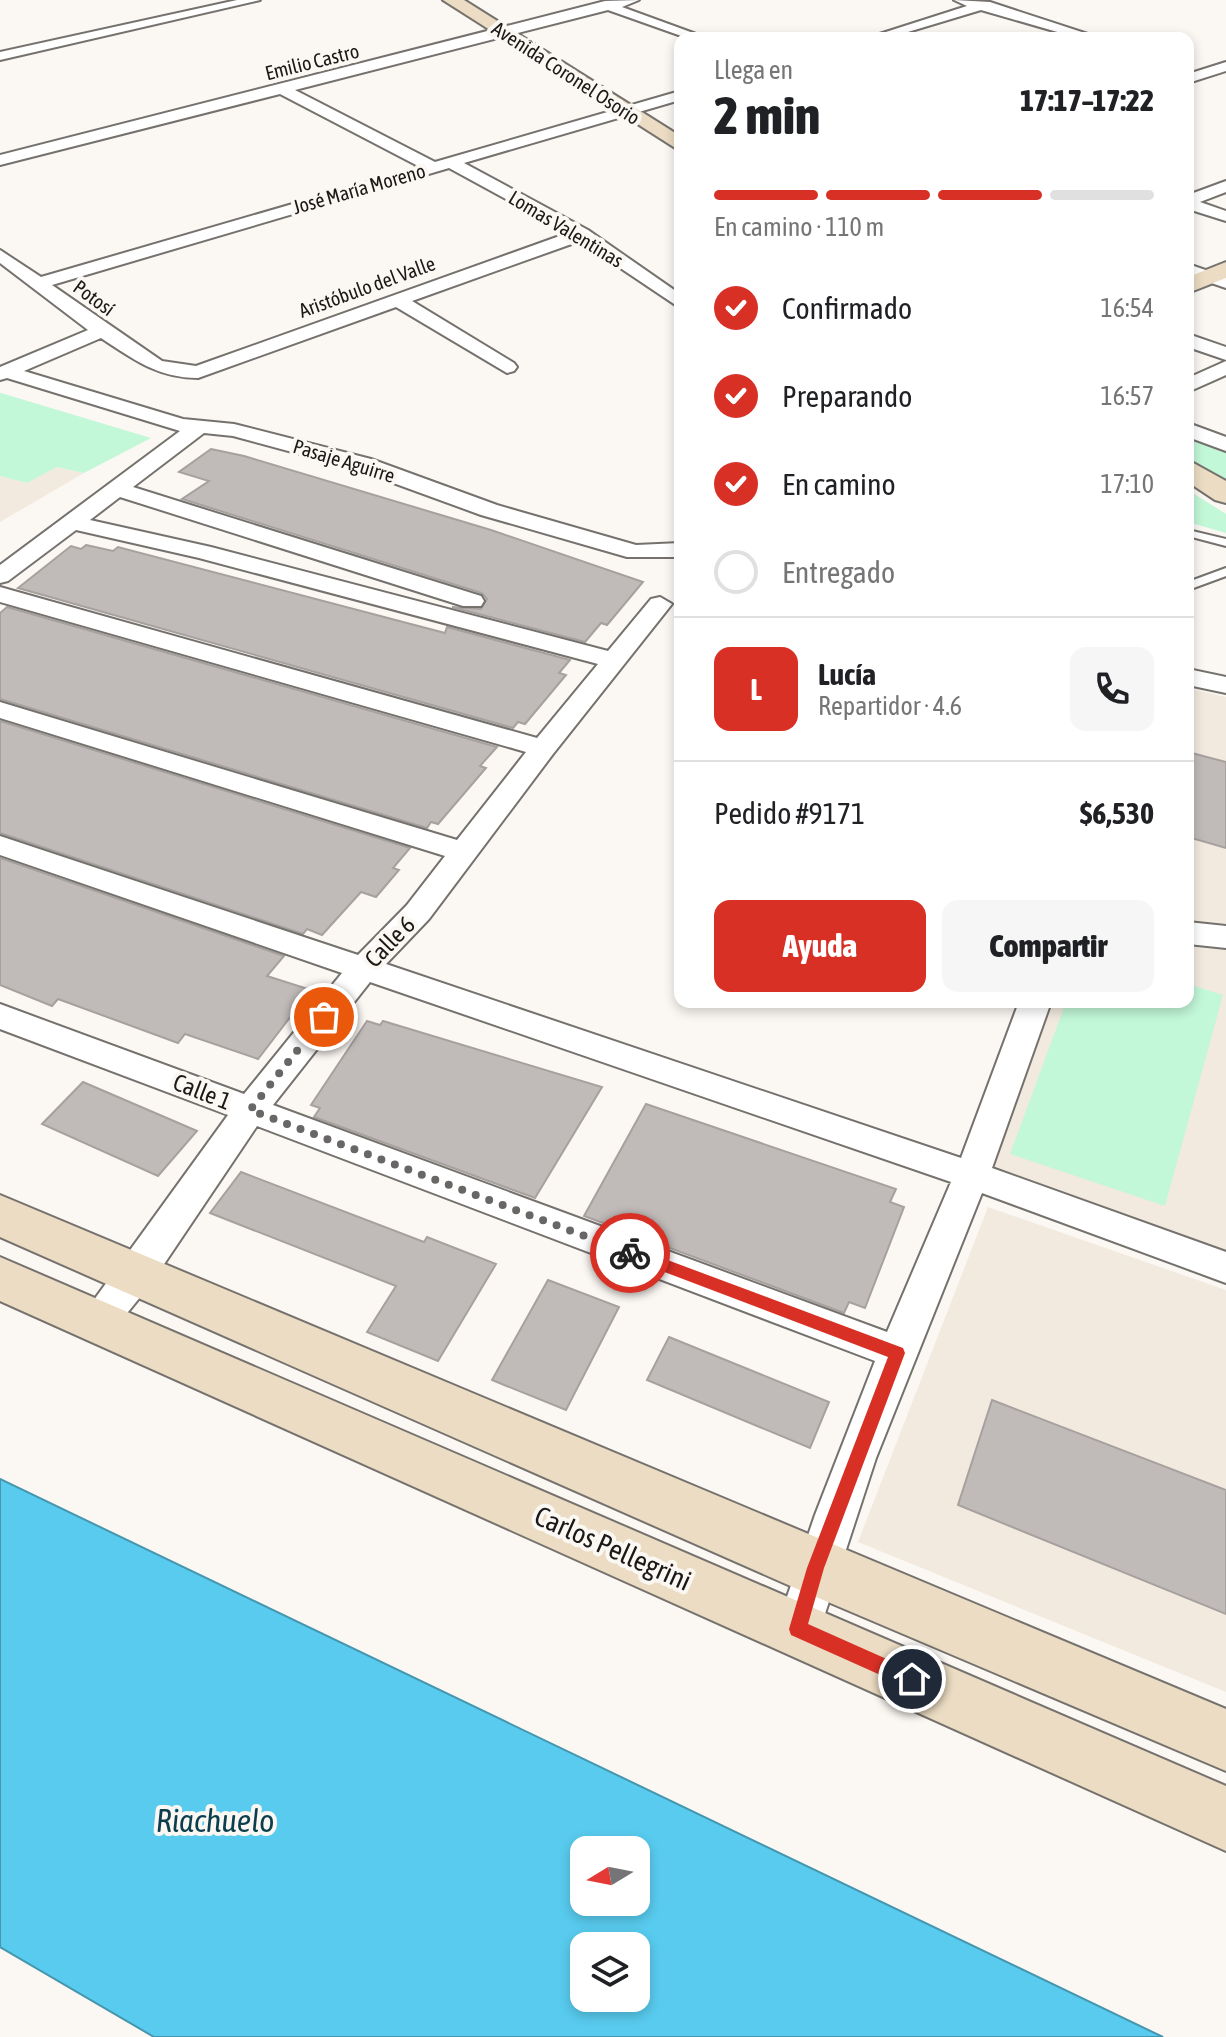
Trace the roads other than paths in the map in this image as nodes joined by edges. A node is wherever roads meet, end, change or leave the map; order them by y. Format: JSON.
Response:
{"nodes":[{"id":1,"x":254,"y":0,"type":"edge"},
{"id":2,"x":452,"y":0,"type":"edge"},
{"id":3,"x":591,"y":0,"type":"edge"},
{"id":4,"x":633,"y":0,"type":"edge"},
{"id":5,"x":960,"y":0,"type":"edge"},
{"id":6,"x":1004,"y":0,"type":"edge"},
{"id":7,"x":234,"y":2,"type":"edge"},
{"id":8,"x":609,"y":6,"type":"junction"},
{"id":9,"x":982,"y":6,"type":"junction"},
{"id":10,"x":683,"y":32,"type":"edge"},
{"id":11,"x":894,"y":32,"type":"edge"},
{"id":12,"x":1072,"y":32,"type":"edge"},
{"id":13,"x":506,"y":34,"type":"junction"},
{"id":14,"x":0,"y":56,"type":"edge"},
{"id":15,"x":1226,"y":66,"type":"edge"},
{"id":16,"x":1194,"y":67,"type":"edge"},
{"id":17,"x":1210,"y":71,"type":"junction"},
{"id":18,"x":1226,"y":76,"type":"edge"},
{"id":19,"x":1194,"y":77,"type":"edge"},
{"id":20,"x":284,"y":90,"type":"junction"},
{"id":21,"x":674,"y":97,"type":"edge"},
{"id":22,"x":622,"y":110,"type":"junction"},
{"id":23,"x":674,"y":141,"type":"edge"},
{"id":24,"x":0,"y":160,"type":"edge"},
{"id":25,"x":441,"y":164,"type":"junction"},
{"id":26,"x":1226,"y":186,"type":"edge"},
{"id":27,"x":1194,"y":199,"type":"edge"},
{"id":28,"x":1194,"y":204,"type":"edge"},
{"id":29,"x":1226,"y":216,"type":"edge"},
{"id":30,"x":582,"y":234,"type":"junction"},
{"id":31,"x":0,"y":255,"type":"edge"},
{"id":32,"x":38,"y":284,"type":"junction"},
{"id":33,"x":674,"y":298,"type":"edge"},
{"id":34,"x":397,"y":300,"type":"junction"},
{"id":35,"x":102,"y":331,"type":"junction"},
{"id":36,"x":1194,"y":342,"type":"edge"},
{"id":37,"x":1226,"y":354,"type":"edge"},
{"id":38,"x":507,"y":367,"type":"dead end"},
{"id":39,"x":1226,"y":367,"type":"edge"},
{"id":40,"x":167,"y":370,"type":"joint"},
{"id":41,"x":3,"y":373,"type":"edge"},
{"id":42,"x":1194,"y":383,"type":"edge"},
{"id":43,"x":198,"y":428,"type":"junction"},
{"id":44,"x":1194,"y":432,"type":"edge"},
{"id":45,"x":1226,"y":445,"type":"edge"},
{"id":46,"x":1194,"y":473,"type":"edge"},
{"id":47,"x":115,"y":488,"type":"junction"},
{"id":48,"x":1226,"y":494,"type":"edge"},
{"id":49,"x":70,"y":522,"type":"junction"},
{"id":50,"x":1194,"y":535,"type":"edge"},
{"id":51,"x":1226,"y":543,"type":"edge"},
{"id":52,"x":674,"y":550,"type":"edge"},
{"id":53,"x":1226,"y":572,"type":"edge"},
{"id":54,"x":0,"y":576,"type":"edge"},
{"id":55,"x":1194,"y":584,"type":"edge"},
{"id":56,"x":0,"y":594,"type":"edge"},
{"id":57,"x":660,"y":604,"type":"dead end"},
{"id":58,"x":618,"y":652,"type":"junction"},
{"id":59,"x":1194,"y":678,"type":"edge"},
{"id":60,"x":1226,"y":685,"type":"edge"},
{"id":61,"x":0,"y":710,"type":"edge"},
{"id":62,"x":543,"y":748,"type":"junction"},
{"id":63,"x":0,"y":845,"type":"edge"},
{"id":64,"x":463,"y":852,"type":"junction"},
{"id":65,"x":1194,"y":934,"type":"edge"},
{"id":66,"x":1226,"y":937,"type":"edge"},
{"id":67,"x":362,"y":970,"type":"junction"},
{"id":68,"x":1033,"y":1008,"type":"edge"},
{"id":69,"x":0,"y":1016,"type":"edge"},
{"id":70,"x":250,"y":1110,"type":"junction"},
{"id":71,"x":971,"y":1175,"type":"junction"},
{"id":72,"x":0,"y":1215,"type":"edge"},
{"id":73,"x":1226,"y":1268,"type":"edge"},
{"id":74,"x":137,"y":1274,"type":"junction"},
{"id":75,"x":0,"y":1278,"type":"edge"},
{"id":76,"x":97,"y":1322,"type":"junction"},
{"id":77,"x":898,"y":1353,"type":"junction"},
{"id":78,"x":816,"y":1568,"type":"junction"},
{"id":79,"x":798,"y":1629,"type":"junction"},
{"id":80,"x":1226,"y":1740,"type":"edge"},
{"id":81,"x":1226,"y":1819,"type":"edge"}],
"edges":[{"from":1,"to":7,"type":"street"},
{"from":2,"to":13,"type":"main road","name":"Avenida Coronel Osorio"},
{"from":3,"to":8,"type":"street"},
{"from":4,"to":8,"type":"street","name":"Emilio Castro"},
{"from":5,"to":9,"type":"street"},
{"from":6,"to":9,"type":"street"},
{"from":7,"to":14,"type":"street"},
{"from":8,"to":10,"type":"street"},
{"from":8,"to":13,"type":"street","name":"Emilio Castro"},
{"from":9,"to":11,"type":"street"},
{"from":9,"to":12,"type":"street"},
{"from":13,"to":20,"type":"street","name":"Emilio Castro"},
{"from":13,"to":22,"type":"main road","name":"Avenida Coronel Osorio"},
{"from":15,"to":17,"type":"street"},
{"from":16,"to":17,"type":"street"},
{"from":17,"to":18,"type":"street"},
{"from":17,"to":19,"type":"street"},
{"from":20,"to":24,"type":"street","name":"Emilio Castro"},
{"from":20,"to":25,"type":"street","name":"Lomas Valentinas"},
{"from":21,"to":22,"type":"street","name":"José María Moreno"},
{"from":22,"to":23,"type":"main road","name":"Avenida Coronel Osorio"},
{"from":22,"to":25,"type":"street","name":"José María Moreno"},
{"from":25,"to":30,"type":"street","name":"Lomas Valentinas"},
{"from":25,"to":32,"type":"street","name":"José María Moreno"},
{"from":26,"to":27,"type":"street"},
{"from":28,"to":29,"type":"street"},
{"from":30,"to":33,"type":"street","name":"Lomas Valentinas"},
{"from":30,"to":34,"type":"street","name":"Aristóbulo del Valle"},
{"from":31,"to":32,"type":"street","name":"Potosí"},
{"from":32,"to":35,"type":"street","name":"Potosí"},
{"from":34,"to":38,"type":"street"},
{"from":34,"to":40,"type":"street","name":"Aristóbulo del Valle"},
{"from":35,"to":40,"type":"street","name":"Potosí"},
{"from":35,"to":41,"type":"street"},
{"from":36,"to":37,"type":"street"},
{"from":39,"to":42,"type":"street"},
{"from":41,"to":43,"type":"street","name":"Pasaje Aguirre"},
{"from":43,"to":47,"type":"street"},
{"from":43,"to":52,"type":"street","name":"Pasaje Aguirre"},
{"from":44,"to":45,"type":"street"},
{"from":46,"to":48,"type":"main road"},
{"from":47,"to":49,"type":"street"},
{"from":47,"to":58,"type":"street"},
{"from":49,"to":54,"type":"street"},
{"from":49,"to":58,"type":"street"},
{"from":50,"to":51,"type":"lane"},
{"from":53,"to":55,"type":"lane"},
{"from":56,"to":62,"type":"street"},
{"from":57,"to":58,"type":"street","name":"Calle 6"},
{"from":58,"to":62,"type":"street","name":"Calle 6"},
{"from":59,"to":60,"type":"street"},
{"from":61,"to":64,"type":"street"},
{"from":62,"to":64,"type":"street","name":"Calle 6"},
{"from":63,"to":67,"type":"street"},
{"from":64,"to":67,"type":"street","name":"Calle 6"},
{"from":65,"to":66,"type":"street"},
{"from":67,"to":70,"type":"street","name":"Calle 6"},
{"from":67,"to":71,"type":"street"},
{"from":68,"to":71,"type":"street"},
{"from":69,"to":70,"type":"street","name":"Calle 1"},
{"from":70,"to":74,"type":"street","name":"Calle 6"},
{"from":70,"to":77,"type":"street","name":"Calle 1"},
{"from":71,"to":73,"type":"street"},
{"from":71,"to":77,"type":"street"},
{"from":72,"to":74,"type":"main road"},
{"from":74,"to":76,"type":"street","name":"Calle 6"},
{"from":74,"to":78,"type":"main road"},
{"from":75,"to":76,"type":"main road","name":"Carlos Pellegrini"},
{"from":76,"to":79,"type":"main road","name":"Carlos Pellegrini"},
{"from":77,"to":78,"type":"street"},
{"from":78,"to":79,"type":"street"},
{"from":78,"to":80,"type":"main road"},
{"from":79,"to":81,"type":"main road","name":"Carlos Pellegrini"}]}
